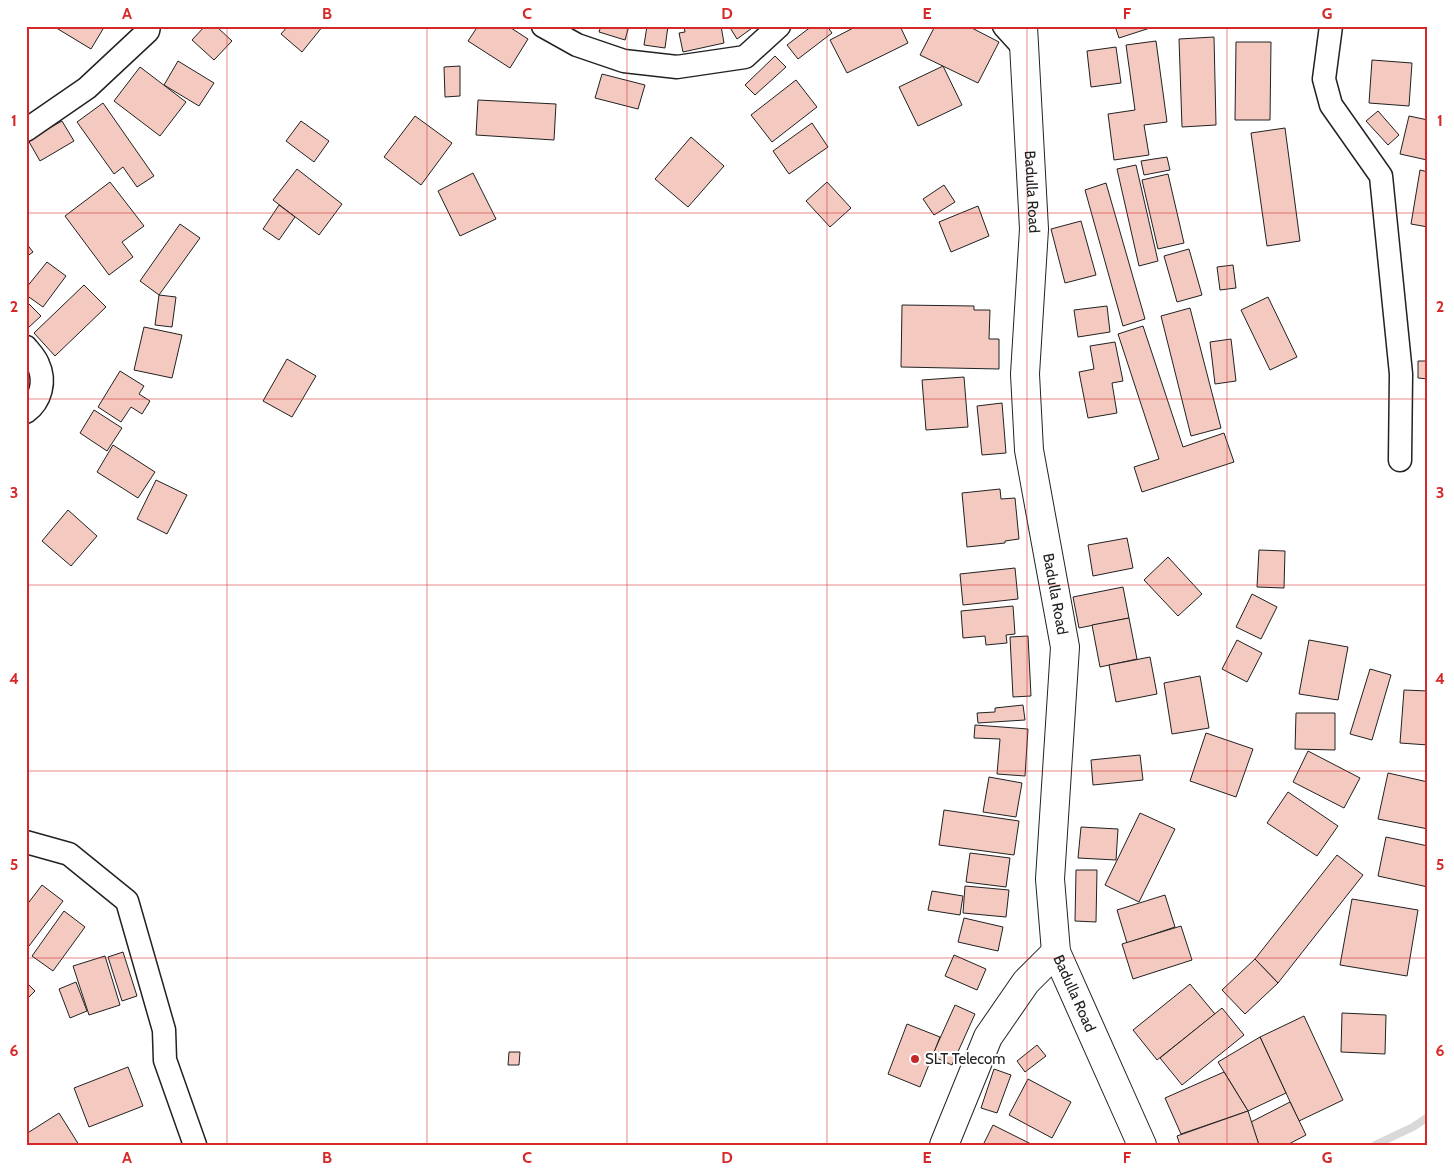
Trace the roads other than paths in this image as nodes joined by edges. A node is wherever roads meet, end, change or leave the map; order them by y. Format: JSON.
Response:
{"nodes":[{"id":1,"x":149,"y":26,"type":"edge"},
{"id":2,"x":543,"y":26,"type":"edge"},
{"id":3,"x":779,"y":26,"type":"edge"},
{"id":4,"x":1004,"y":26,"type":"edge"},
{"id":5,"x":1331,"y":26,"type":"edge"},
{"id":6,"x":1023,"y":37,"type":"edge"},
{"id":7,"x":26,"y":130,"type":"edge"},
{"id":8,"x":26,"y":347,"type":"edge"},
{"id":9,"x":26,"y":412,"type":"edge"},
{"id":10,"x":1400,"y":460,"type":"dead end"},
{"id":11,"x":26,"y":842,"type":"edge"},
{"id":12,"x":1056,"y":952,"type":"junction"},
{"id":13,"x":195,"y":1145,"type":"edge"},
{"id":14,"x":944,"y":1145,"type":"edge"},
{"id":15,"x":1142,"y":1145,"type":"edge"}],
"edges":[{"from":1,"to":7,"type":"street"},
{"from":2,"to":3,"type":"street"},
{"from":4,"to":6,"type":"street"},
{"from":5,"to":10,"type":"street"},
{"from":6,"to":12,"type":"main road","name":"Badulla Road"},
{"from":8,"to":9,"type":"street"},
{"from":11,"to":13,"type":"street"},
{"from":12,"to":14,"type":"main road"},
{"from":12,"to":15,"type":"main road","name":"Badulla Road"}]}
